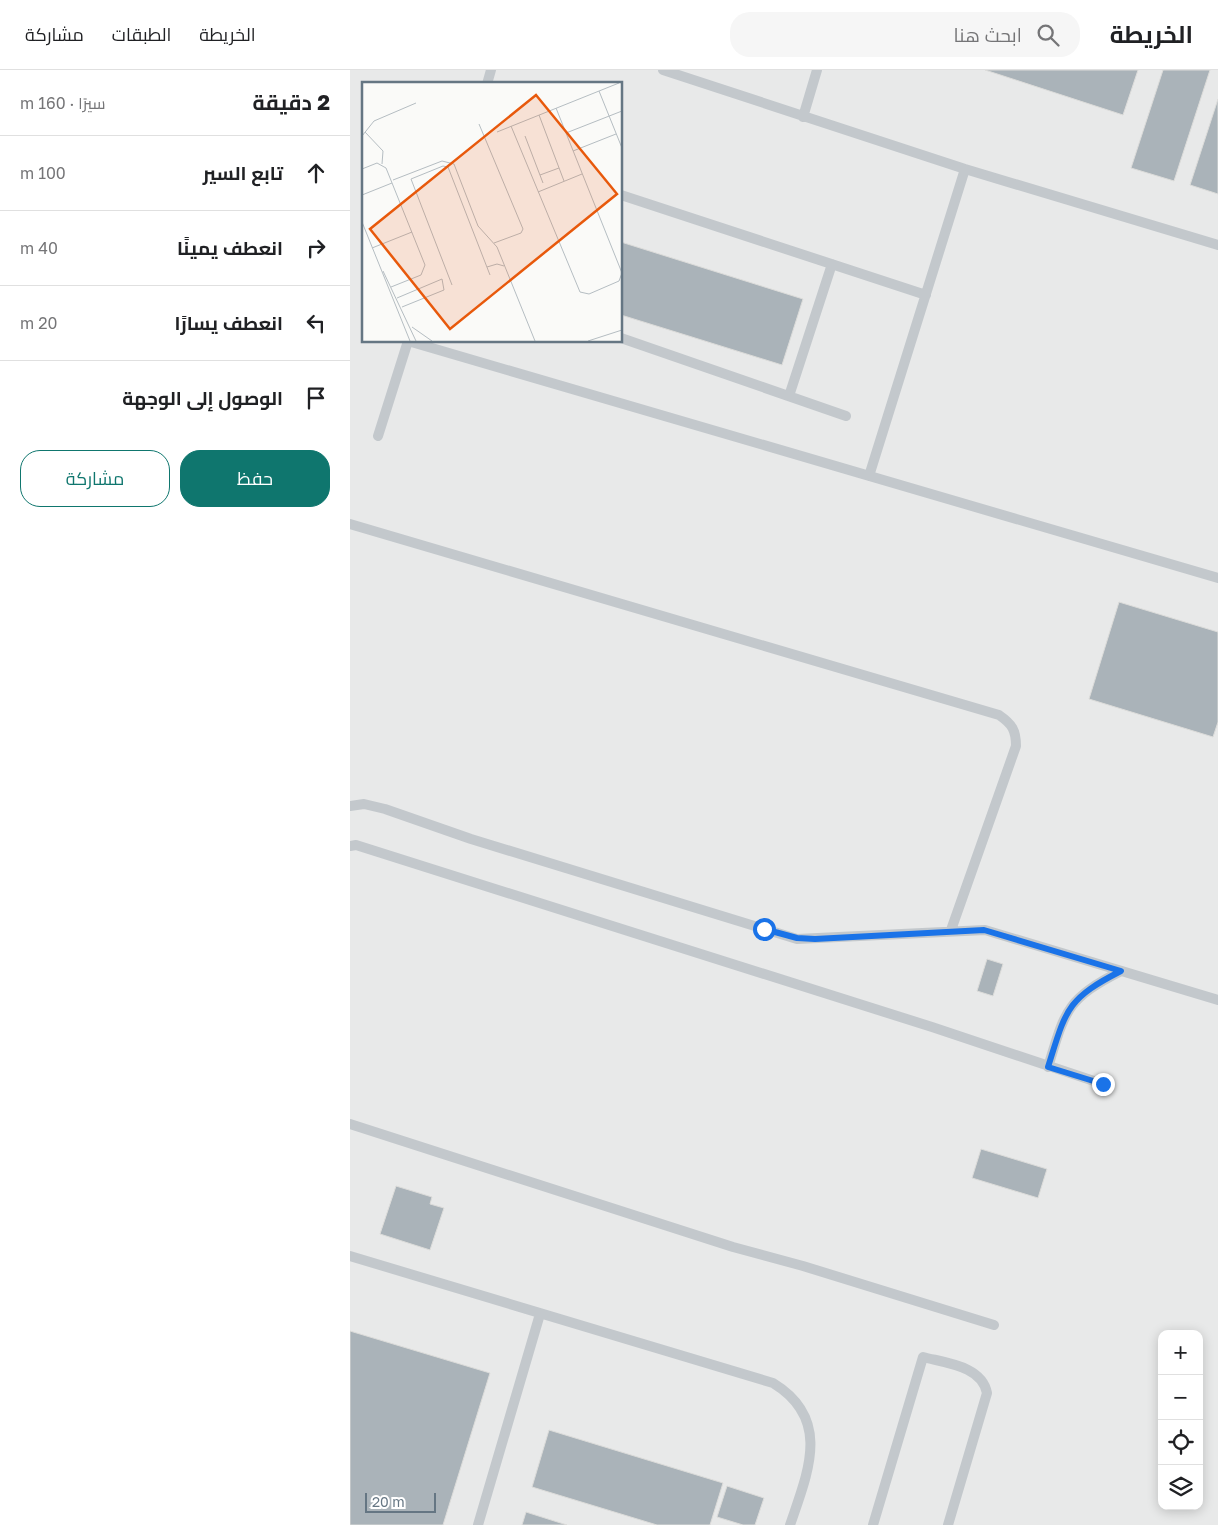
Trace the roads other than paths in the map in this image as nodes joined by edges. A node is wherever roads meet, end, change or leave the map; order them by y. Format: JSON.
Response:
{"nodes":[{"id":1,"x":663,"y":70,"type":"edge"},
{"id":2,"x":818,"y":70,"type":"edge"},
{"id":3,"x":678,"y":72,"type":"edge"},
{"id":4,"x":803,"y":117,"type":"junction"},
{"id":5,"x":965,"y":169,"type":"junction"},
{"id":6,"x":622,"y":196,"type":"edge"},
{"id":7,"x":1218,"y":245,"type":"edge"},
{"id":8,"x":832,"y":264,"type":"junction"},
{"id":9,"x":926,"y":295,"type":"junction"},
{"id":10,"x":622,"y":338,"type":"edge"},
{"id":11,"x":408,"y":342,"type":"edge"},
{"id":12,"x":411,"y":342,"type":"edge"},
{"id":13,"x":788,"y":396,"type":"junction"},
{"id":14,"x":846,"y":416,"type":"dead end"},
{"id":15,"x":378,"y":436,"type":"dead end"},
{"id":16,"x":868,"y":476,"type":"junction"},
{"id":17,"x":350,"y":524,"type":"edge"},
{"id":18,"x":1218,"y":578,"type":"edge"},
{"id":19,"x":350,"y":806,"type":"edge"},
{"id":20,"x":350,"y":846,"type":"edge"},
{"id":21,"x":951,"y":930,"type":"junction"},
{"id":22,"x":1121,"y":971,"type":"junction"},
{"id":23,"x":1218,"y":1000,"type":"edge"},
{"id":24,"x":1048,"y":1067,"type":"junction"},
{"id":25,"x":1103,"y":1084,"type":"dead end"},
{"id":26,"x":350,"y":1124,"type":"edge"},
{"id":27,"x":350,"y":1256,"type":"edge"},
{"id":28,"x":540,"y":1314,"type":"junction"},
{"id":29,"x":994,"y":1326,"type":"dead end"},
{"id":30,"x":478,"y":1525,"type":"edge"},
{"id":31,"x":790,"y":1525,"type":"edge"},
{"id":32,"x":873,"y":1525,"type":"edge"},
{"id":33,"x":948,"y":1525,"type":"edge"}],
"edges":[{"from":1,"to":3,"type":"lane"},
{"from":2,"to":4,"type":"lane"},
{"from":3,"to":4,"type":"lane"},
{"from":4,"to":5,"type":"lane"},
{"from":5,"to":7,"type":"lane"},
{"from":5,"to":9,"type":"lane"},
{"from":6,"to":8,"type":"lane"},
{"from":8,"to":9,"type":"lane"},
{"from":8,"to":13,"type":"lane"},
{"from":9,"to":16,"type":"lane"},
{"from":10,"to":13,"type":"lane"},
{"from":11,"to":15,"type":"lane"},
{"from":12,"to":16,"type":"lane"},
{"from":13,"to":14,"type":"lane"},
{"from":16,"to":18,"type":"lane"},
{"from":17,"to":21,"type":"lane"},
{"from":19,"to":21,"type":"lane"},
{"from":20,"to":24,"type":"lane"},
{"from":21,"to":22,"type":"lane"},
{"from":22,"to":23,"type":"lane"},
{"from":22,"to":24,"type":"lane"},
{"from":24,"to":25,"type":"lane"},
{"from":26,"to":29,"type":"lane"},
{"from":27,"to":28,"type":"lane"},
{"from":28,"to":30,"type":"lane"},
{"from":28,"to":31,"type":"lane"},
{"from":32,"to":33,"type":"lane"}]}
